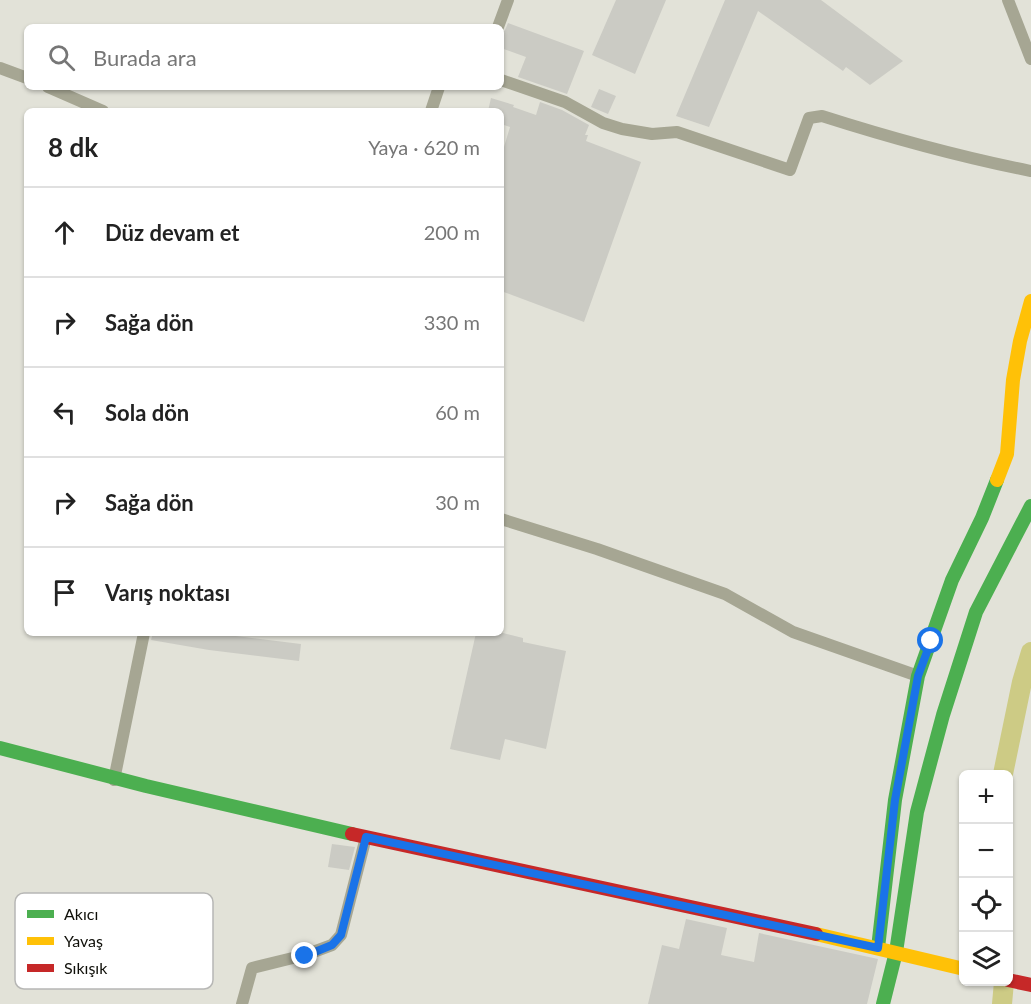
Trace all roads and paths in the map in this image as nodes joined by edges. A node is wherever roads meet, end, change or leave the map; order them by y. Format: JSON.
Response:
{"nodes":[{"id":1,"x":508,"y":0,"type":"edge"},
{"id":2,"x":1008,"y":0,"type":"edge"},
{"id":3,"x":499,"y":24,"type":"edge"},
{"id":4,"x":1031,"y":59,"type":"edge"},
{"id":5,"x":0,"y":68,"type":"edge"},
{"id":6,"x":24,"y":77,"type":"edge"},
{"id":7,"x":504,"y":81,"type":"edge"},
{"id":8,"x":55,"y":90,"type":"edge"},
{"id":9,"x":438,"y":90,"type":"edge"},
{"id":10,"x":96,"y":108,"type":"edge"},
{"id":11,"x":432,"y":108,"type":"edge"},
{"id":12,"x":1031,"y":171,"type":"edge"},
{"id":13,"x":1031,"y":301,"type":"edge"},
{"id":14,"x":1031,"y":506,"type":"edge"},
{"id":15,"x":504,"y":520,"type":"edge"},
{"id":16,"x":143,"y":636,"type":"edge"},
{"id":17,"x":918,"y":676,"type":"junction"},
{"id":18,"x":0,"y":748,"type":"edge"},
{"id":19,"x":114,"y":780,"type":"junction"},
{"id":20,"x":366,"y":837,"type":"junction"},
{"id":21,"x":878,"y":948,"type":"junction"},
{"id":22,"x":896,"y":952,"type":"junction"},
{"id":23,"x":959,"y":968,"type":"edge"},
{"id":24,"x":1013,"y":981,"type":"edge"},
{"id":25,"x":1031,"y":985,"type":"edge"},
{"id":26,"x":242,"y":1004,"type":"edge"},
{"id":27,"x":883,"y":1004,"type":"edge"}],
"edges":[{"from":1,"to":3,"type":"street"},
{"from":2,"to":4,"type":"street"},
{"from":5,"to":6,"type":"street"},
{"from":7,"to":12,"type":"street"},
{"from":8,"to":10,"type":"street"},
{"from":9,"to":11,"type":"street"},
{"from":13,"to":17,"type":"street"},
{"from":14,"to":22,"type":"street"},
{"from":15,"to":17,"type":"street"},
{"from":16,"to":19,"type":"street"},
{"from":17,"to":21,"type":"street"},
{"from":18,"to":19,"type":"street"},
{"from":19,"to":20,"type":"street"},
{"from":20,"to":21,"type":"street"},
{"from":20,"to":26,"type":"street"},
{"from":21,"to":22,"type":"street"},
{"from":22,"to":23,"type":"street"},
{"from":22,"to":27,"type":"street"},
{"from":24,"to":25,"type":"street"}]}
